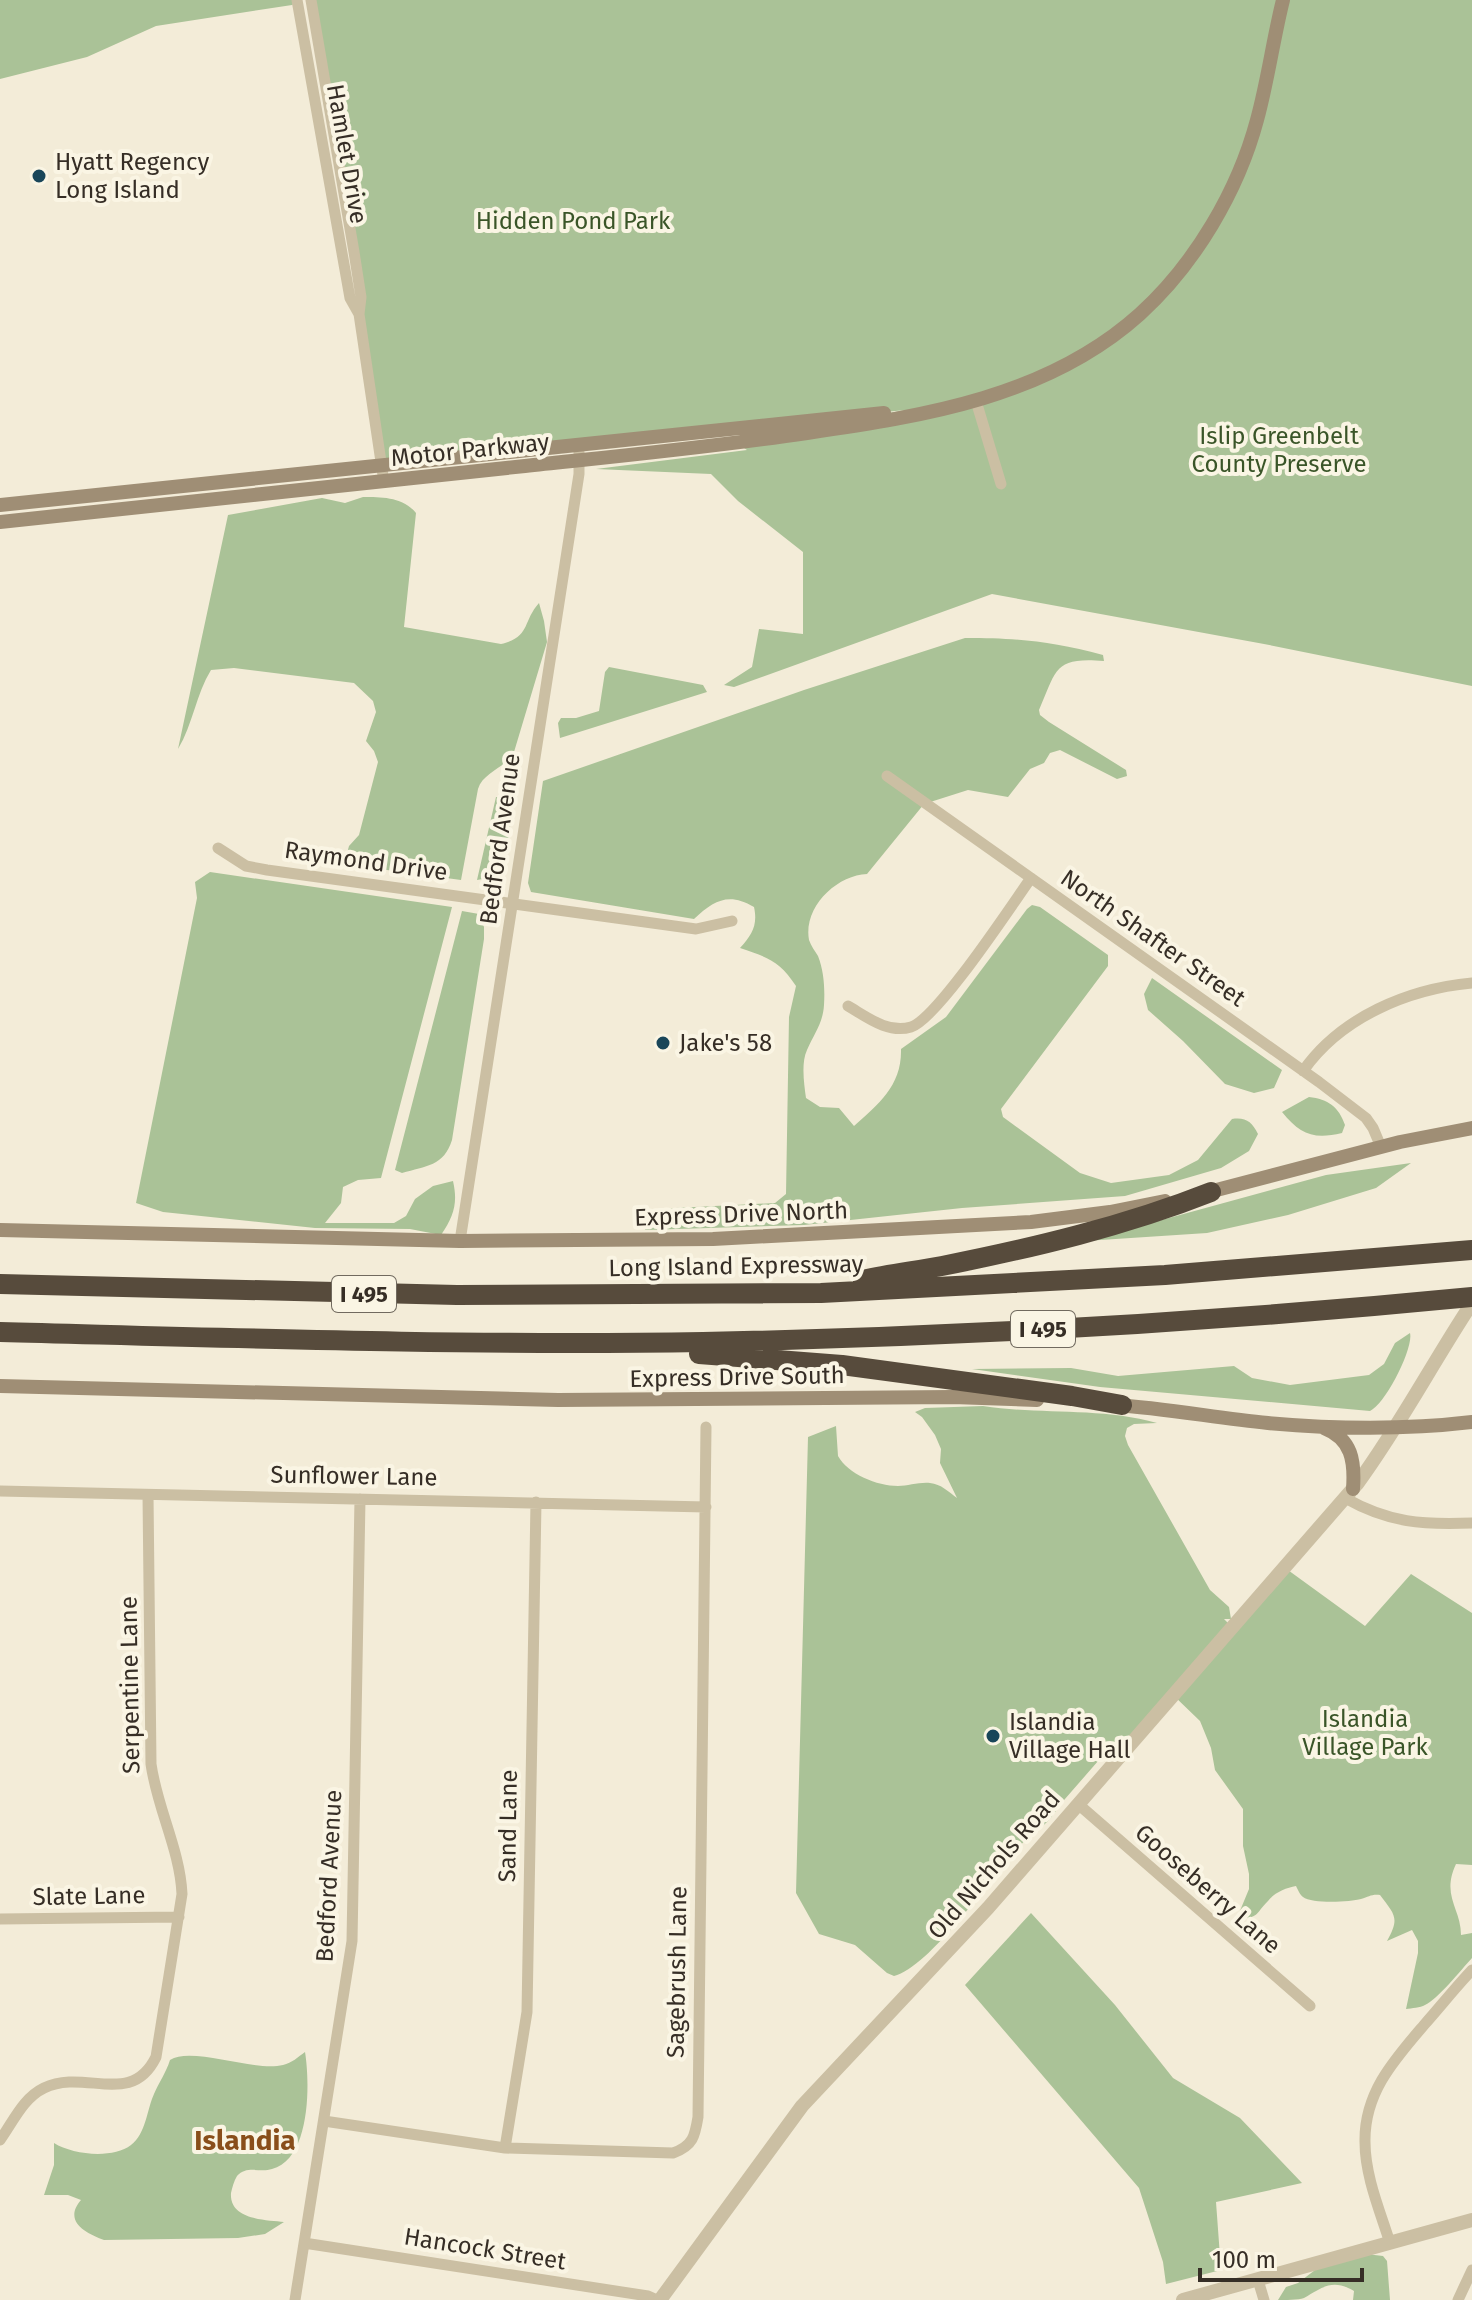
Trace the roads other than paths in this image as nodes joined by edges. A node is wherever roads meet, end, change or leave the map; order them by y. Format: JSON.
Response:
{"nodes":[{"id":1,"x":297,"y":0,"type":"edge"},
{"id":2,"x":311,"y":0,"type":"edge"},
{"id":3,"x":1283,"y":0,"type":"edge"},
{"id":4,"x":359,"y":314,"type":"junction"},
{"id":5,"x":976,"y":401,"type":"junction"},
{"id":6,"x":944,"y":410,"type":"junction"},
{"id":7,"x":578,"y":444,"type":"junction"},
{"id":8,"x":579,"y":460,"type":"junction"},
{"id":9,"x":382,"y":465,"type":"junction"},
{"id":10,"x":384,"y":482,"type":"junction"},
{"id":11,"x":1001,"y":484,"type":"dead end"},
{"id":12,"x":0,"y":505,"type":"edge"},
{"id":13,"x":0,"y":522,"type":"edge"},
{"id":14,"x":887,"y":776,"type":"dead end"},
{"id":15,"x":218,"y":848,"type":"dead end"},
{"id":16,"x":1031,"y":878,"type":"junction"},
{"id":17,"x":513,"y":904,"type":"junction"},
{"id":18,"x":732,"y":921,"type":"dead end"},
{"id":19,"x":1472,"y":983,"type":"edge"},
{"id":20,"x":848,"y":1006,"type":"dead end"},
{"id":21,"x":1303,"y":1071,"type":"junction"},
{"id":22,"x":1472,"y":1128,"type":"edge"},
{"id":23,"x":1381,"y":1147,"type":"junction"},
{"id":24,"x":1211,"y":1192,"type":"junction"},
{"id":25,"x":0,"y":1230,"type":"edge"},
{"id":26,"x":460,"y":1241,"type":"junction"},
{"id":27,"x":1472,"y":1250,"type":"edge"},
{"id":28,"x":0,"y":1284,"type":"edge"},
{"id":29,"x":821,"y":1293,"type":"junction"},
{"id":30,"x":1472,"y":1300,"type":"edge"},
{"id":31,"x":0,"y":1332,"type":"edge"},
{"id":32,"x":612,"y":1342,"type":"junction"},
{"id":33,"x":0,"y":1386,"type":"edge"},
{"id":34,"x":1122,"y":1405,"type":"junction"},
{"id":35,"x":1472,"y":1422,"type":"edge"},
{"id":36,"x":1320,"y":1426,"type":"junction"},
{"id":37,"x":706,"y":1427,"type":"dead end"},
{"id":38,"x":1395,"y":1427,"type":"junction"},
{"id":39,"x":0,"y":1491,"type":"edge"},
{"id":40,"x":1349,"y":1494,"type":"junction"},
{"id":41,"x":148,"y":1495,"type":"junction"},
{"id":42,"x":360,"y":1499,"type":"junction"},
{"id":43,"x":536,"y":1502,"type":"junction"},
{"id":44,"x":706,"y":1507,"type":"junction"},
{"id":45,"x":1472,"y":1523,"type":"edge"},
{"id":46,"x":1078,"y":1804,"type":"junction"},
{"id":47,"x":179,"y":1917,"type":"junction"},
{"id":48,"x":0,"y":1919,"type":"edge"},
{"id":49,"x":1472,"y":1970,"type":"edge"},
{"id":50,"x":1310,"y":2006,"type":"dead end"},
{"id":51,"x":324,"y":2121,"type":"junction"},
{"id":52,"x":0,"y":2140,"type":"edge"},
{"id":53,"x":505,"y":2148,"type":"junction"},
{"id":54,"x":1472,"y":2220,"type":"edge"},
{"id":55,"x":304,"y":2243,"type":"junction"},
{"id":56,"x":1390,"y":2243,"type":"junction"},
{"id":57,"x":1472,"y":2270,"type":"edge"},
{"id":58,"x":1258,"y":2280,"type":"junction"},
{"id":59,"x":295,"y":2300,"type":"edge"},
{"id":60,"x":659,"y":2300,"type":"edge"},
{"id":61,"x":1183,"y":2300,"type":"edge"},
{"id":62,"x":1264,"y":2300,"type":"edge"},
{"id":63,"x":1458,"y":2300,"type":"edge"}],
"edges":[{"from":1,"to":4,"type":"street","name":"Hamlet Drive"},
{"from":2,"to":4,"type":"street","name":"Hamlet Drive"},
{"from":3,"to":5,"type":"main road","name":"Motor Parkway"},
{"from":4,"to":9,"type":"street","name":"Hamlet Drive"},
{"from":5,"to":6,"type":"main road","name":"Motor Parkway"},
{"from":5,"to":11,"type":"street"},
{"from":6,"to":7,"type":"main road","name":"Motor Parkway"},
{"from":6,"to":8,"type":"main road","name":"Motor Parkway"},
{"from":7,"to":8,"type":"street","name":"Bedford Avenue"},
{"from":7,"to":9,"type":"main road","name":"Motor Parkway"},
{"from":8,"to":10,"type":"main road","name":"Motor Parkway"},
{"from":8,"to":17,"type":"street","name":"Bedford Avenue"},
{"from":9,"to":10,"type":"street","name":"Hamlet Drive"},
{"from":9,"to":12,"type":"main road","name":"Motor Parkway"},
{"from":10,"to":13,"type":"main road","name":"Motor Parkway"},
{"from":14,"to":16,"type":"street","name":"North Shafter Street"},
{"from":15,"to":17,"type":"street","name":"Raymond Drive"},
{"from":16,"to":20,"type":"street"},
{"from":16,"to":21,"type":"street","name":"North Shafter Street"},
{"from":17,"to":18,"type":"street","name":"Raymond Drive"},
{"from":17,"to":26,"type":"street","name":"Bedford Avenue"},
{"from":19,"to":21,"type":"street"},
{"from":21,"to":23,"type":"street","name":"North Shafter Street"},
{"from":22,"to":23,"type":"main road","name":"Express Drive North"},
{"from":23,"to":24,"type":"main road","name":"Express Drive North"},
{"from":24,"to":26,"type":"main road","name":"Express Drive North"},
{"from":24,"to":29,"type":"highway"},
{"from":25,"to":26,"type":"main road","name":"Express Drive North"},
{"from":27,"to":29,"type":"highway","name":"Long Island Expressway","number":"I 495"},
{"from":28,"to":29,"type":"highway","name":"Long Island Expressway","number":"I 495"},
{"from":30,"to":32,"type":"highway","number":"I 495"},
{"from":30,"to":38,"type":"street","name":"Old Nichols Road"},
{"from":31,"to":32,"type":"highway","number":"I 495"},
{"from":32,"to":34,"type":"highway"},
{"from":33,"to":34,"type":"main road","name":"Express Drive South"},
{"from":34,"to":36,"type":"main road","name":"Express Drive South"},
{"from":35,"to":38,"type":"main road","name":"Express Drive South"},
{"from":36,"to":38,"type":"main road","name":"Express Drive South"},
{"from":36,"to":40,"type":"main road"},
{"from":37,"to":44,"type":"street","name":"Sagebrush Lane"},
{"from":38,"to":40,"type":"street","name":"Old Nichols Road"},
{"from":39,"to":41,"type":"street","name":"Sunflower Lane"},
{"from":40,"to":45,"type":"street"},
{"from":40,"to":46,"type":"street","name":"Old Nichols Road"},
{"from":41,"to":42,"type":"street","name":"Sunflower Lane"},
{"from":41,"to":47,"type":"street","name":"Serpentine Lane"},
{"from":42,"to":43,"type":"street","name":"Sunflower Lane"},
{"from":42,"to":51,"type":"street","name":"Bedford Avenue"},
{"from":43,"to":44,"type":"street","name":"Sunflower Lane"},
{"from":43,"to":53,"type":"street","name":"Sand Lane"},
{"from":44,"to":53,"type":"street","name":"Sagebrush Lane"},
{"from":46,"to":50,"type":"street","name":"Gooseberry Lane"},
{"from":46,"to":60,"type":"street","name":"Old Nichols Road"},
{"from":47,"to":48,"type":"street","name":"Slate Lane"},
{"from":47,"to":52,"type":"street","name":"Serpentine Lane"},
{"from":49,"to":56,"type":"street"},
{"from":51,"to":53,"type":"street","name":"Sagebrush Lane"},
{"from":51,"to":55,"type":"street","name":"Bedford Avenue"},
{"from":54,"to":56,"type":"street"},
{"from":55,"to":59,"type":"street","name":"Bedford Avenue"},
{"from":55,"to":60,"type":"street","name":"Hancock Street"},
{"from":56,"to":58,"type":"street"},
{"from":57,"to":63,"type":"street"},
{"from":58,"to":61,"type":"street"},
{"from":58,"to":62,"type":"street"}]}
